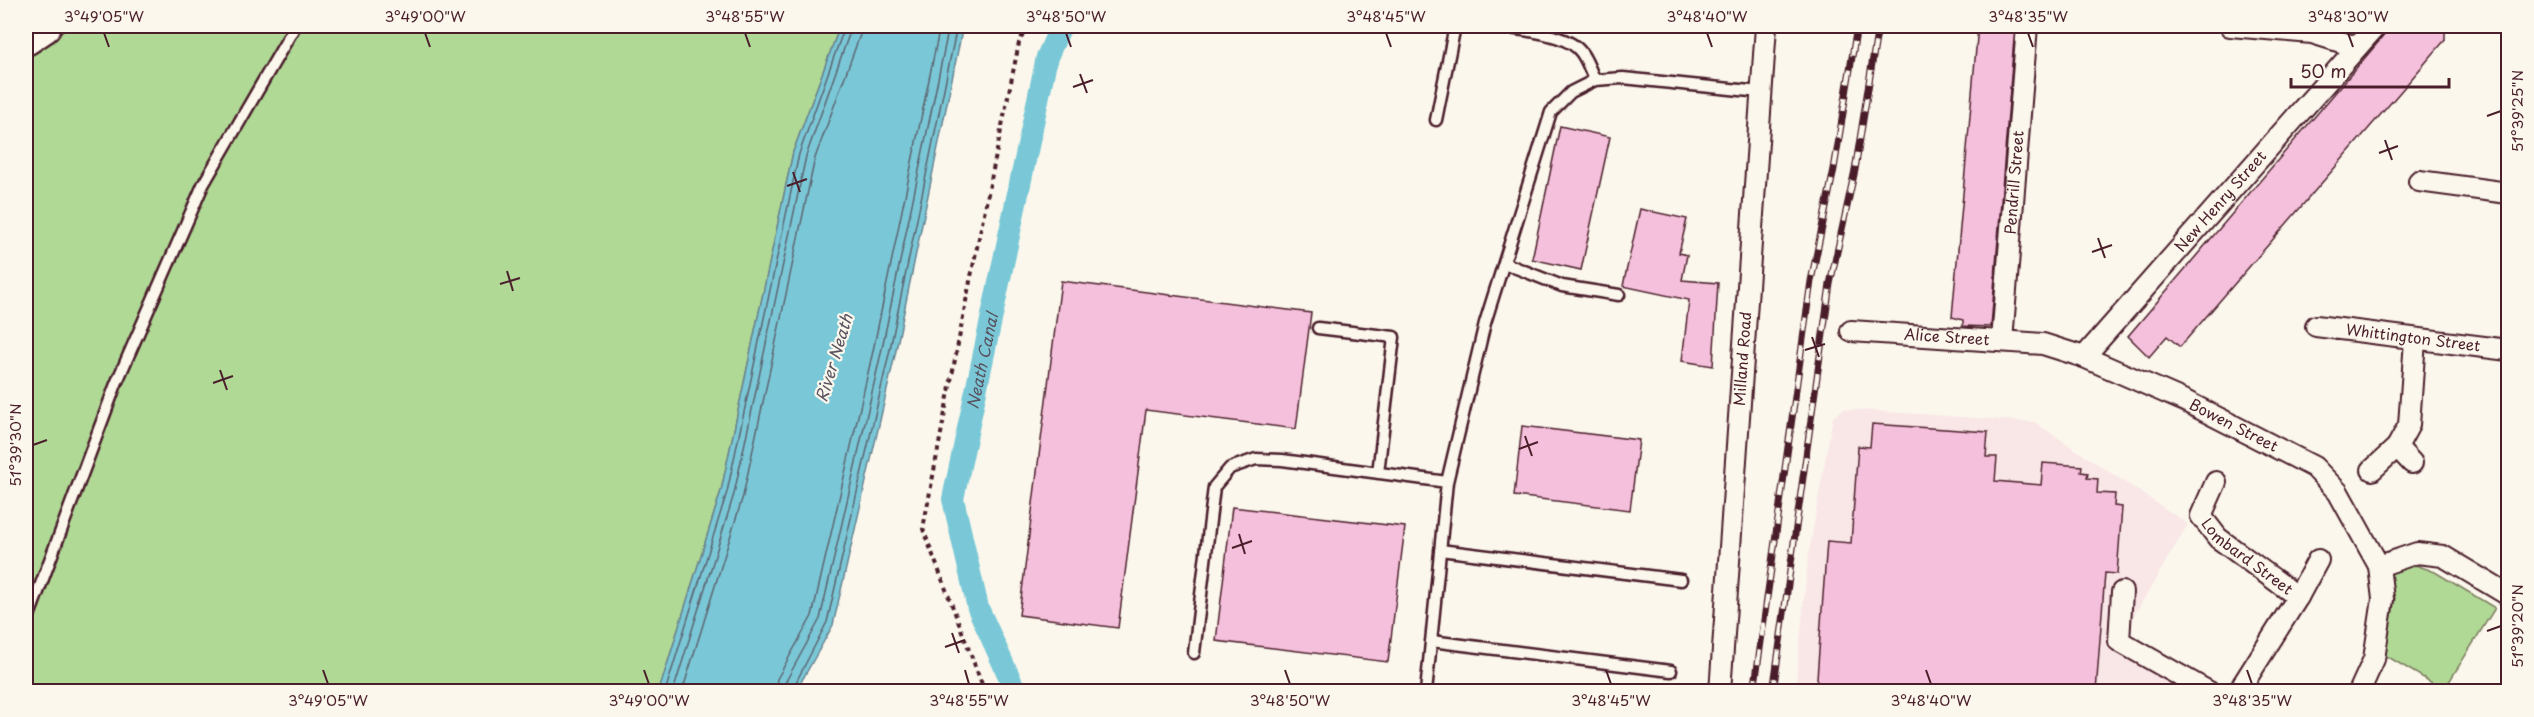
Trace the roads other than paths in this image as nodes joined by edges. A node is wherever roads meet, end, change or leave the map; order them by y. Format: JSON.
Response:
{"nodes":[{"id":1,"x":44,"y":26,"type":"edge"},
{"id":2,"x":295,"y":26,"type":"edge"},
{"id":3,"x":1455,"y":26,"type":"edge"},
{"id":4,"x":1491,"y":26,"type":"edge"},
{"id":5,"x":1766,"y":26,"type":"edge"},
{"id":6,"x":2027,"y":26,"type":"edge"},
{"id":7,"x":2230,"y":26,"type":"edge"},
{"id":8,"x":2376,"y":26,"type":"edge"},
{"id":9,"x":26,"y":38,"type":"edge"},
{"id":10,"x":2357,"y":47,"type":"junction"},
{"id":11,"x":1595,"y":80,"type":"junction"},
{"id":12,"x":1760,"y":92,"type":"junction"},
{"id":13,"x":1436,"y":120,"type":"dead end"},
{"id":14,"x":2419,"y":181,"type":"dead end"},
{"id":15,"x":2508,"y":193,"type":"edge"},
{"id":16,"x":1504,"y":263,"type":"junction"},
{"id":17,"x":1619,"y":295,"type":"dead end"},
{"id":18,"x":2316,"y":326,"type":"dead end"},
{"id":19,"x":1317,"y":328,"type":"dead end"},
{"id":20,"x":1851,"y":331,"type":"dead end"},
{"id":21,"x":2415,"y":340,"type":"junction"},
{"id":22,"x":2002,"y":341,"type":"junction"},
{"id":23,"x":2043,"y":344,"type":"joint"},
{"id":24,"x":2508,"y":350,"type":"edge"},
{"id":25,"x":2084,"y":357,"type":"junction"},
{"id":26,"x":2397,"y":447,"type":"junction"},
{"id":27,"x":2412,"y":463,"type":"dead end"},
{"id":28,"x":2372,"y":470,"type":"dead end"},
{"id":29,"x":1378,"y":473,"type":"junction"},
{"id":30,"x":1447,"y":482,"type":"junction"},
{"id":31,"x":2216,"y":482,"type":"dead end"},
{"id":32,"x":1440,"y":550,"type":"junction"},
{"id":33,"x":2318,"y":560,"type":"dead end"},
{"id":34,"x":2379,"y":566,"type":"junction"},
{"id":35,"x":1681,"y":580,"type":"dead end"},
{"id":36,"x":2122,"y":592,"type":"dead end"},
{"id":37,"x":2508,"y":595,"type":"edge"},
{"id":38,"x":2298,"y":597,"type":"junction"},
{"id":39,"x":26,"y":624,"type":"edge"},
{"id":40,"x":1431,"y":641,"type":"junction"},
{"id":41,"x":1194,"y":653,"type":"dead end"},
{"id":42,"x":1671,"y":671,"type":"dead end"},
{"id":43,"x":2178,"y":684,"type":"edge"},
{"id":44,"x":1426,"y":692,"type":"edge"},
{"id":45,"x":1720,"y":692,"type":"edge"},
{"id":46,"x":2209,"y":692,"type":"edge"},
{"id":47,"x":2238,"y":692,"type":"edge"},
{"id":48,"x":2359,"y":692,"type":"edge"}],
"edges":[{"from":1,"to":9,"type":"highway"},
{"from":2,"to":39,"type":"lane"},
{"from":3,"to":13,"type":"lane"},
{"from":4,"to":11,"type":"lane"},
{"from":5,"to":12,"type":"street","name":"Milland Road"},
{"from":6,"to":22,"type":"street","name":"Pendrill Street"},
{"from":7,"to":10,"type":"street"},
{"from":8,"to":10,"type":"street","name":"New Henry Street"},
{"from":10,"to":25,"type":"street","name":"New Henry Street"},
{"from":11,"to":12,"type":"lane"},
{"from":11,"to":16,"type":"lane"},
{"from":12,"to":45,"type":"street","name":"Milland Road"},
{"from":14,"to":15,"type":"street"},
{"from":16,"to":17,"type":"lane"},
{"from":16,"to":30,"type":"lane"},
{"from":18,"to":21,"type":"street","name":"Whittington Street"},
{"from":19,"to":29,"type":"lane"},
{"from":20,"to":22,"type":"street","name":"Alice Street"},
{"from":21,"to":24,"type":"street","name":"Whittington Street"},
{"from":21,"to":26,"type":"street"},
{"from":22,"to":23,"type":"street","name":"Alice Street"},
{"from":23,"to":25,"type":"street","name":"Bowen Street"},
{"from":25,"to":34,"type":"street","name":"Bowen Street"},
{"from":26,"to":27,"type":"street"},
{"from":26,"to":28,"type":"street"},
{"from":29,"to":30,"type":"lane"},
{"from":29,"to":41,"type":"lane"},
{"from":30,"to":32,"type":"lane"},
{"from":31,"to":38,"type":"street","name":"Lombard Street"},
{"from":32,"to":35,"type":"lane"},
{"from":32,"to":40,"type":"lane"},
{"from":33,"to":38,"type":"street","name":"Lombard Street"},
{"from":34,"to":37,"type":"street"},
{"from":34,"to":48,"type":"street","name":"Bowen Street"},
{"from":36,"to":43,"type":"street"},
{"from":38,"to":47,"type":"street","name":"Lombard Street"},
{"from":40,"to":42,"type":"lane"},
{"from":40,"to":44,"type":"lane"},
{"from":43,"to":46,"type":"street"}]}
